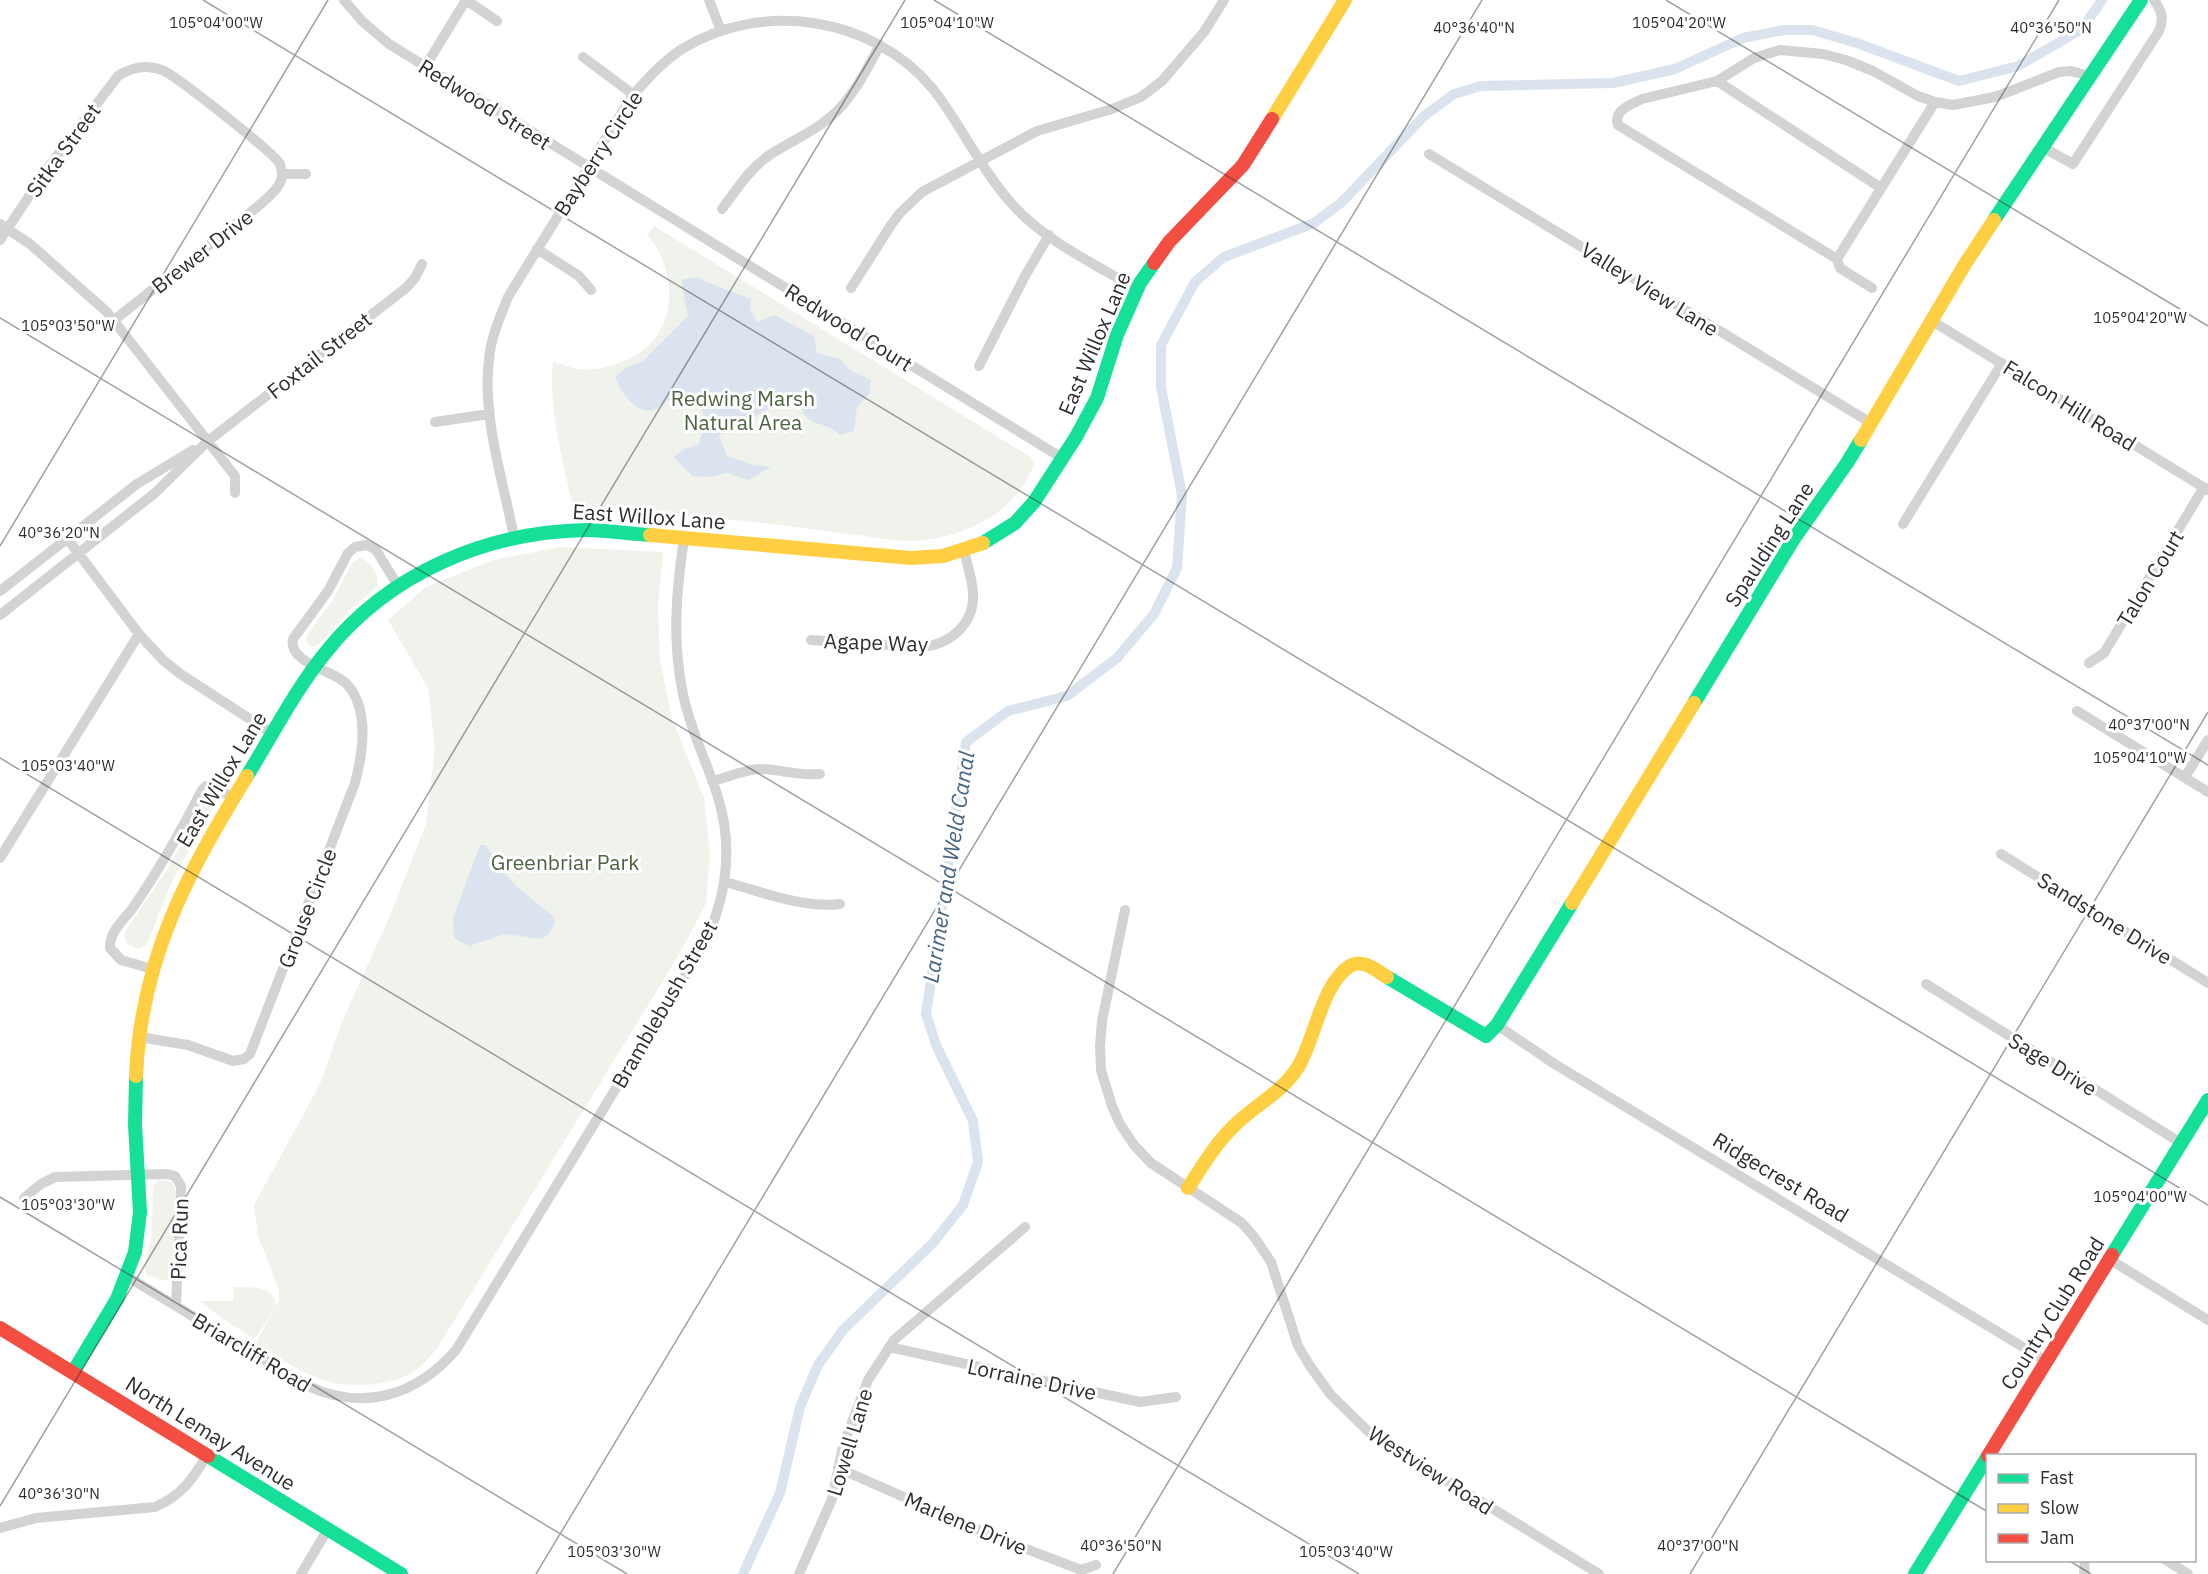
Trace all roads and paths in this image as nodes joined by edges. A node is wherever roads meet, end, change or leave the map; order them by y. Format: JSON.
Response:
{"nodes":[{"id":1,"x":344,"y":0,"type":"edge"},
{"id":2,"x":466,"y":0,"type":"edge"},
{"id":3,"x":709,"y":0,"type":"edge"},
{"id":4,"x":1224,"y":0,"type":"edge"},
{"id":5,"x":1345,"y":0,"type":"edge"},
{"id":6,"x":2141,"y":0,"type":"edge"},
{"id":7,"x":2154,"y":0,"type":"edge"},
{"id":8,"x":497,"y":21,"type":"dead end"},
{"id":9,"x":721,"y":31,"type":"junction"},
{"id":10,"x":880,"y":45,"type":"junction"},
{"id":11,"x":583,"y":57,"type":"dead end"},
{"id":12,"x":425,"y":67,"type":"junction"},
{"id":13,"x":2090,"y":76,"type":"junction"},
{"id":14,"x":1717,"y":81,"type":"junction"},
{"id":15,"x":634,"y":95,"type":"junction"},
{"id":16,"x":1935,"y":102,"type":"junction"},
{"id":17,"x":2042,"y":147,"type":"junction"},
{"id":18,"x":1429,"y":154,"type":"dead end"},
{"id":19,"x":979,"y":161,"type":"junction"},
{"id":20,"x":589,"y":168,"type":"junction"},
{"id":21,"x":282,"y":174,"type":"junction"},
{"id":22,"x":306,"y":174,"type":"dead end"},
{"id":23,"x":1881,"y":188,"type":"junction"},
{"id":24,"x":635,"y":196,"type":"joint"},
{"id":25,"x":722,"y":209,"type":"dead end"},
{"id":26,"x":4,"y":226,"type":"edge"},
{"id":27,"x":1049,"y":235,"type":"junction"},
{"id":28,"x":0,"y":240,"type":"edge"},
{"id":29,"x":537,"y":249,"type":"junction"},
{"id":30,"x":1837,"y":258,"type":"junction"},
{"id":31,"x":423,"y":264,"type":"dead end"},
{"id":32,"x":851,"y":288,"type":"dead end"},
{"id":33,"x":1872,"y":288,"type":"dead end"},
{"id":34,"x":1137,"y":289,"type":"junction"},
{"id":35,"x":591,"y":290,"type":"dead end"},
{"id":36,"x":113,"y":321,"type":"junction"},
{"id":37,"x":1932,"y":321,"type":"junction"},
{"id":38,"x":2002,"y":363,"type":"junction"},
{"id":39,"x":979,"y":366,"type":"dead end"},
{"id":40,"x":489,"y":414,"type":"junction"},
{"id":41,"x":435,"y":422,"type":"dead end"},
{"id":42,"x":1871,"y":423,"type":"junction"},
{"id":43,"x":208,"y":441,"type":"junction"},
{"id":44,"x":1062,"y":458,"type":"junction"},
{"id":45,"x":2206,"y":488,"type":"edge"},
{"id":46,"x":235,"y":493,"type":"dead end"},
{"id":47,"x":1903,"y":524,"type":"dead end"},
{"id":48,"x":514,"y":537,"type":"junction"},
{"id":49,"x":67,"y":538,"type":"junction"},
{"id":50,"x":684,"y":539,"type":"junction"},
{"id":51,"x":964,"y":550,"type":"junction"},
{"id":52,"x":79,"y":553,"type":"junction"},
{"id":53,"x":398,"y":586,"type":"junction"},
{"id":54,"x":0,"y":591,"type":"edge"},
{"id":55,"x":0,"y":615,"type":"edge"},
{"id":56,"x":139,"y":634,"type":"junction"},
{"id":57,"x":811,"y":640,"type":"dead end"},
{"id":58,"x":2089,"y":663,"type":"dead end"},
{"id":59,"x":315,"y":667,"type":"junction"},
{"id":60,"x":2078,"y":711,"type":"dead end"},
{"id":61,"x":273,"y":734,"type":"junction"},
{"id":62,"x":2208,"y":740,"type":"edge"},
{"id":63,"x":820,"y":774,"type":"dead end"},
{"id":64,"x":2185,"y":777,"type":"junction"},
{"id":65,"x":712,"y":781,"type":"junction"},
{"id":66,"x":2208,"y":792,"type":"edge"},
{"id":67,"x":234,"y":797,"type":"junction"},
{"id":68,"x":2001,"y":854,"type":"dead end"},
{"id":69,"x":0,"y":858,"type":"edge"},
{"id":70,"x":725,"y":882,"type":"junction"},
{"id":71,"x":840,"y":904,"type":"dead end"},
{"id":72,"x":1125,"y":910,"type":"dead end"},
{"id":73,"x":152,"y":969,"type":"junction"},
{"id":74,"x":2208,"y":982,"type":"edge"},
{"id":75,"x":1926,"y":984,"type":"dead end"},
{"id":76,"x":1497,"y":1025,"type":"junction"},
{"id":77,"x":139,"y":1037,"type":"junction"},
{"id":78,"x":2208,"y":1100,"type":"edge"},
{"id":79,"x":2181,"y":1143,"type":"junction"},
{"id":80,"x":138,"y":1174,"type":"junction"},
{"id":81,"x":1188,"y":1188,"type":"junction"},
{"id":82,"x":24,"y":1198,"type":"dead end"},
{"id":83,"x":1025,"y":1227,"type":"dead end"},
{"id":84,"x":2109,"y":1259,"type":"junction"},
{"id":85,"x":128,"y":1277,"type":"junction"},
{"id":86,"x":176,"y":1306,"type":"junction"},
{"id":87,"x":2208,"y":1320,"type":"edge"},
{"id":88,"x":0,"y":1328,"type":"edge"},
{"id":89,"x":889,"y":1347,"type":"junction"},
{"id":90,"x":2046,"y":1361,"type":"junction"},
{"id":91,"x":73,"y":1372,"type":"junction"},
{"id":92,"x":386,"y":1395,"type":"joint"},
{"id":93,"x":1176,"y":1397,"type":"dead end"},
{"id":94,"x":1991,"y":1454,"type":"edge"},
{"id":95,"x":207,"y":1455,"type":"junction"},
{"id":96,"x":1986,"y":1461,"type":"edge"},
{"id":97,"x":838,"y":1468,"type":"junction"},
{"id":98,"x":0,"y":1527,"type":"edge"},
{"id":99,"x":328,"y":1529,"type":"junction"},
{"id":100,"x":2169,"y":1562,"type":"edge"},
{"id":101,"x":1096,"y":1565,"type":"dead end"},
{"id":102,"x":301,"y":1574,"type":"edge"},
{"id":103,"x":401,"y":1574,"type":"edge"},
{"id":104,"x":799,"y":1574,"type":"edge"},
{"id":105,"x":1599,"y":1574,"type":"edge"},
{"id":106,"x":1915,"y":1574,"type":"edge"},
{"id":107,"x":2188,"y":1574,"type":"edge"}],
"edges":[{"from":1,"to":12,"type":"street","name":"Redwood Street"},
{"from":2,"to":8,"type":"street"},
{"from":2,"to":12,"type":"street"},
{"from":3,"to":9,"type":"street"},
{"from":4,"to":19,"type":"street"},
{"from":5,"to":34,"type":"main road","name":"East Willox Lane"},
{"from":6,"to":13,"type":"main road","name":"Spaulding Lane"},
{"from":7,"to":17,"type":"street"},
{"from":9,"to":10,"type":"street","name":"Bayberry Circle"},
{"from":9,"to":15,"type":"street","name":"Bayberry Circle"},
{"from":10,"to":19,"type":"street","name":"Bayberry Circle"},
{"from":10,"to":25,"type":"street"},
{"from":11,"to":15,"type":"street"},
{"from":12,"to":20,"type":"street","name":"Redwood Street"},
{"from":13,"to":16,"type":"street"},
{"from":13,"to":17,"type":"main road","name":"Spaulding Lane"},
{"from":14,"to":16,"type":"street"},
{"from":14,"to":23,"type":"street"},
{"from":14,"to":30,"type":"street"},
{"from":15,"to":20,"type":"street","name":"Bayberry Circle"},
{"from":16,"to":23,"type":"street"},
{"from":17,"to":37,"type":"main road","name":"Spaulding Lane"},
{"from":18,"to":42,"type":"street","name":"Valley View Lane"},
{"from":19,"to":27,"type":"street","name":"Bayberry Circle"},
{"from":19,"to":32,"type":"street"},
{"from":20,"to":24,"type":"street","name":"Redwood Street"},
{"from":20,"to":29,"type":"street","name":"Bayberry Circle"},
{"from":21,"to":22,"type":"street"},
{"from":21,"to":26,"type":"street","name":"Sitka Street"},
{"from":21,"to":36,"type":"street","name":"Brewer Drive"},
{"from":23,"to":30,"type":"street"},
{"from":24,"to":44,"type":"street","name":"Redwood Court"},
{"from":26,"to":28,"type":"street","name":"Sitka Street"},
{"from":26,"to":36,"type":"street"},
{"from":27,"to":34,"type":"street","name":"Bayberry Circle"},
{"from":27,"to":39,"type":"street"},
{"from":29,"to":35,"type":"street"},
{"from":29,"to":40,"type":"street","name":"Bayberry Circle"},
{"from":30,"to":33,"type":"street"},
{"from":31,"to":43,"type":"street","name":"Foxtail Street"},
{"from":34,"to":44,"type":"main road","name":"East Willox Lane"},
{"from":36,"to":43,"type":"street"},
{"from":37,"to":38,"type":"street","name":"Falcon Hill Road"},
{"from":37,"to":42,"type":"main road","name":"Spaulding Lane"},
{"from":38,"to":45,"type":"street","name":"Falcon Hill Road"},
{"from":38,"to":47,"type":"street"},
{"from":40,"to":41,"type":"street"},
{"from":40,"to":48,"type":"street","name":"Bayberry Circle"},
{"from":42,"to":76,"type":"main road","name":"Spaulding Lane"},
{"from":43,"to":46,"type":"street"},
{"from":43,"to":49,"type":"street","name":"Foxtail Street"},
{"from":43,"to":52,"type":"street","name":"Foxtail Street"},
{"from":44,"to":51,"type":"main road","name":"East Willox Lane"},
{"from":45,"to":58,"type":"street","name":"Talon Court"},
{"from":48,"to":50,"type":"main road","name":"East Willox Lane"},
{"from":48,"to":53,"type":"main road","name":"East Willox Lane"},
{"from":49,"to":52,"type":"street"},
{"from":49,"to":54,"type":"street","name":"Foxtail Street"},
{"from":50,"to":51,"type":"main road","name":"East Willox Lane"},
{"from":50,"to":65,"type":"street","name":"Bramblebush Street"},
{"from":51,"to":57,"type":"street","name":"Agape Way"},
{"from":52,"to":55,"type":"street","name":"Foxtail Street"},
{"from":52,"to":56,"type":"street"},
{"from":53,"to":59,"type":"main road","name":"East Willox Lane"},
{"from":53,"to":59,"type":"street","name":"Grouse Circle"},
{"from":56,"to":61,"type":"street"},
{"from":56,"to":69,"type":"street"},
{"from":59,"to":61,"type":"main road","name":"East Willox Lane"},
{"from":59,"to":77,"type":"street","name":"Grouse Circle"},
{"from":60,"to":64,"type":"street"},
{"from":61,"to":67,"type":"main road","name":"East Willox Lane"},
{"from":62,"to":64,"type":"street"},
{"from":63,"to":65,"type":"street"},
{"from":64,"to":66,"type":"street"},
{"from":65,"to":70,"type":"street","name":"Bramblebush Street"},
{"from":67,"to":73,"type":"main road","name":"East Willox Lane"},
{"from":67,"to":73,"type":"street"},
{"from":68,"to":74,"type":"street","name":"Sandstone Drive"},
{"from":70,"to":71,"type":"street"},
{"from":70,"to":92,"type":"street","name":"Bramblebush Street"},
{"from":72,"to":81,"type":"street","name":"Westview Road"},
{"from":73,"to":77,"type":"main road","name":"East Willox Lane"},
{"from":75,"to":79,"type":"street","name":"Sage Drive"},
{"from":76,"to":81,"type":"main road","name":"Spaulding Lane"},
{"from":76,"to":90,"type":"street","name":"Ridgecrest Road"},
{"from":77,"to":80,"type":"main road","name":"East Willox Lane"},
{"from":78,"to":79,"type":"main road","name":"Country Club Road"},
{"from":79,"to":84,"type":"main road","name":"Country Club Road"},
{"from":80,"to":82,"type":"street","name":"Pica Run"},
{"from":80,"to":85,"type":"main road","name":"East Willox Lane"},
{"from":80,"to":86,"type":"street","name":"Pica Run"},
{"from":81,"to":105,"type":"street","name":"Westview Road"},
{"from":83,"to":89,"type":"street","name":"Lowell Lane"},
{"from":84,"to":87,"type":"street"},
{"from":84,"to":90,"type":"main road","name":"Country Club Road"},
{"from":85,"to":86,"type":"street","name":"Briarcliff Road"},
{"from":85,"to":91,"type":"main road","name":"East Willox Lane"},
{"from":86,"to":92,"type":"street","name":"Briarcliff Road"},
{"from":88,"to":91,"type":"main road","name":"North Lemay Avenue"},
{"from":89,"to":93,"type":"street","name":"Lorraine Drive"},
{"from":89,"to":97,"type":"street","name":"Lowell Lane"},
{"from":90,"to":94,"type":"main road","name":"Country Club Road"},
{"from":91,"to":95,"type":"main road","name":"North Lemay Avenue"},
{"from":95,"to":98,"type":"street"},
{"from":95,"to":99,"type":"main road","name":"North Lemay Avenue"},
{"from":96,"to":106,"type":"main road","name":"Country Club Road"},
{"from":97,"to":101,"type":"street","name":"Marlene Drive"},
{"from":97,"to":104,"type":"street","name":"Lowell Lane"},
{"from":99,"to":102,"type":"street"},
{"from":99,"to":103,"type":"main road","name":"North Lemay Avenue"},
{"from":100,"to":107,"type":"street"}]}
